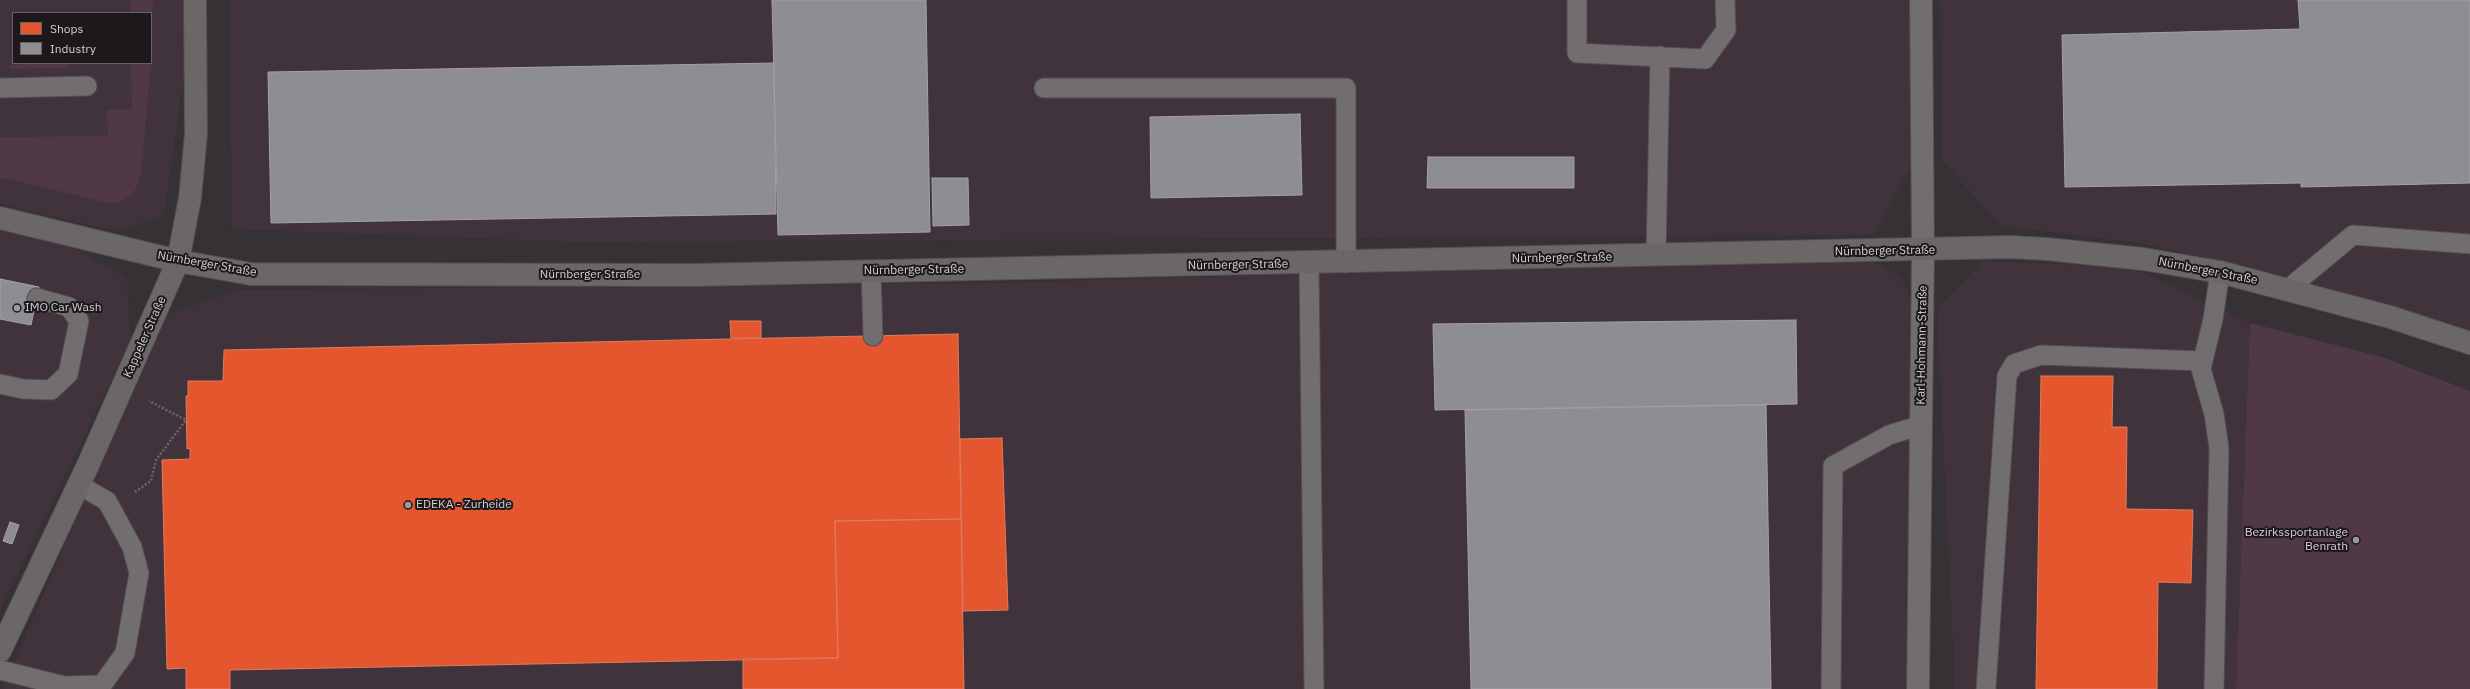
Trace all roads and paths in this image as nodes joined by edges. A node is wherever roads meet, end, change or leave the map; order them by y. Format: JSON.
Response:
{"nodes":[{"id":1,"x":195,"y":0,"type":"edge"},
{"id":2,"x":1577,"y":0,"type":"edge"},
{"id":3,"x":1725,"y":0,"type":"edge"},
{"id":4,"x":1921,"y":0,"type":"edge"},
{"id":5,"x":1660,"y":56,"type":"junction"},
{"id":6,"x":87,"y":86,"type":"dead end"},
{"id":7,"x":0,"y":88,"type":"edge"},
{"id":8,"x":1044,"y":88,"type":"dead end"},
{"id":9,"x":0,"y":218,"type":"edge"},
{"id":10,"x":2470,"y":244,"type":"edge"},
{"id":11,"x":1923,"y":250,"type":"junction"},
{"id":12,"x":1656,"y":255,"type":"junction"},
{"id":13,"x":178,"y":261,"type":"junction"},
{"id":14,"x":1346,"y":262,"type":"junction"},
{"id":15,"x":1309,"y":264,"type":"junction"},
{"id":16,"x":871,"y":271,"type":"junction"},
{"id":17,"x":2220,"y":272,"type":"junction"},
{"id":18,"x":2288,"y":289,"type":"junction"},
{"id":19,"x":37,"y":298,"type":"dead end"},
{"id":20,"x":873,"y":336,"type":"dead end"},
{"id":21,"x":2470,"y":343,"type":"edge"},
{"id":22,"x":2201,"y":361,"type":"junction"},
{"id":23,"x":0,"y":384,"type":"edge"},
{"id":24,"x":162,"y":408,"type":"dead end"},
{"id":25,"x":1921,"y":425,"type":"junction"},
{"id":26,"x":78,"y":485,"type":"junction"},
{"id":27,"x":106,"y":501,"type":"junction"},
{"id":28,"x":0,"y":651,"type":"edge"},
{"id":29,"x":0,"y":670,"type":"edge"},
{"id":30,"x":1314,"y":689,"type":"edge"},
{"id":31,"x":1831,"y":689,"type":"edge"},
{"id":32,"x":1918,"y":689,"type":"edge"},
{"id":33,"x":1986,"y":689,"type":"edge"},
{"id":34,"x":2214,"y":689,"type":"edge"}],
"edges":[{"from":1,"to":13,"type":"street","name":"Kappeler Straße"},
{"from":2,"to":5,"type":"lane"},
{"from":3,"to":5,"type":"lane"},
{"from":4,"to":11,"type":"street","name":"Karl-Hohmann-Straße"},
{"from":5,"to":12,"type":"lane"},
{"from":6,"to":7,"type":"lane"},
{"from":8,"to":14,"type":"lane"},
{"from":9,"to":13,"type":"street","name":"Nürnberger Straße"},
{"from":10,"to":18,"type":"lane"},
{"from":11,"to":12,"type":"street","name":"Nürnberger Straße"},
{"from":11,"to":17,"type":"street","name":"Nürnberger Straße"},
{"from":11,"to":25,"type":"street","name":"Karl-Hohmann-Straße"},
{"from":12,"to":14,"type":"street","name":"Nürnberger Straße"},
{"from":13,"to":16,"type":"street","name":"Nürnberger Straße"},
{"from":13,"to":26,"type":"street","name":"Kappeler Straße"},
{"from":14,"to":15,"type":"street","name":"Nürnberger Straße"},
{"from":15,"to":16,"type":"street","name":"Nürnberger Straße"},
{"from":15,"to":30,"type":"lane"},
{"from":16,"to":20,"type":"lane"},
{"from":17,"to":18,"type":"street","name":"Nürnberger Straße"},
{"from":17,"to":22,"type":"lane"},
{"from":18,"to":21,"type":"street","name":"Nürnberger Straße"},
{"from":19,"to":23,"type":"lane"},
{"from":22,"to":33,"type":"lane"},
{"from":22,"to":34,"type":"lane"},
{"from":24,"to":27,"type":"path"},
{"from":25,"to":31,"type":"lane"},
{"from":25,"to":32,"type":"street","name":"Karl-Hohmann-Straße"},
{"from":26,"to":27,"type":"lane"},
{"from":26,"to":28,"type":"street","name":"Kappeler Straße"},
{"from":27,"to":29,"type":"lane"}]}
